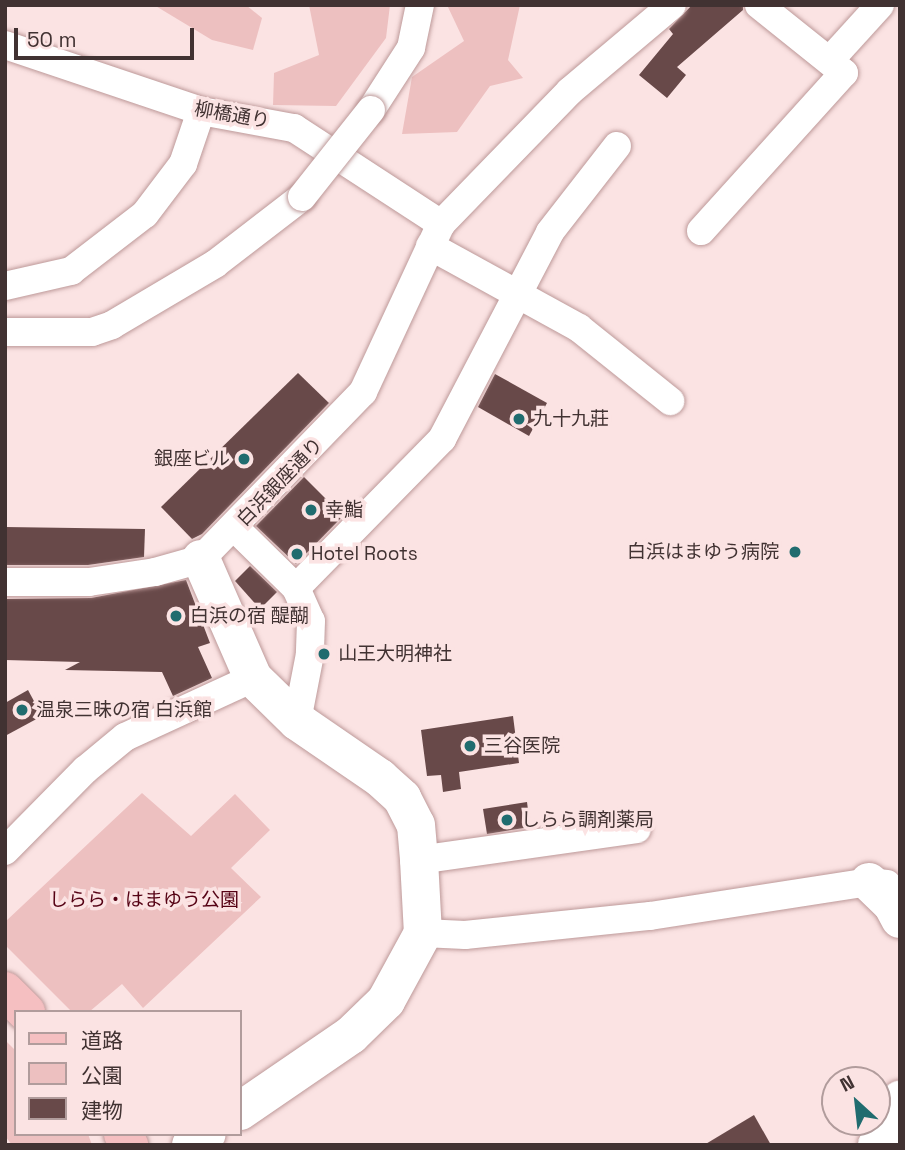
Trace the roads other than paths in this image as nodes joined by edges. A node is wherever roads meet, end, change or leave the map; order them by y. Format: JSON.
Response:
{"nodes":[{"id":1,"x":420,"y":5,"type":"edge"},
{"id":2,"x":672,"y":5,"type":"edge"},
{"id":3,"x":759,"y":5,"type":"edge"},
{"id":4,"x":880,"y":5,"type":"edge"},
{"id":5,"x":5,"y":45,"type":"edge"},
{"id":6,"x":830,"y":61,"type":"junction"},
{"id":7,"x":201,"y":111,"type":"junction"},
{"id":8,"x":617,"y":146,"type":"dead end"},
{"id":9,"x":701,"y":231,"type":"dead end"},
{"id":10,"x":435,"y":235,"type":"junction"},
{"id":11,"x":5,"y":286,"type":"edge"},
{"id":12,"x":521,"y":294,"type":"junction"},
{"id":13,"x":5,"y":332,"type":"edge"},
{"id":14,"x":670,"y":401,"type":"dead end"},
{"id":15,"x":235,"y":528,"type":"junction"},
{"id":16,"x":201,"y":559,"type":"junction"},
{"id":17,"x":5,"y":582,"type":"edge"},
{"id":18,"x":296,"y":588,"type":"junction"},
{"id":19,"x":253,"y":678,"type":"junction"},
{"id":20,"x":297,"y":721,"type":"junction"},
{"id":21,"x":637,"y":829,"type":"dead end"},
{"id":22,"x":5,"y":851,"type":"edge"},
{"id":23,"x":419,"y":860,"type":"junction"},
{"id":24,"x":884,"y":884,"type":"edge"},
{"id":25,"x":900,"y":919,"type":"edge"},
{"id":26,"x":423,"y":933,"type":"junction"},
{"id":27,"x":5,"y":991,"type":"edge"},
{"id":28,"x":24,"y":1010,"type":"edge"},
{"id":29,"x":900,"y":1100,"type":"edge"},
{"id":30,"x":242,"y":1110,"type":"edge"},
{"id":31,"x":877,"y":1145,"type":"edge"}],
"edges":[{"from":1,"to":13,"type":"street","bridge":true},
{"from":2,"to":10,"type":"street","name":"白浜銀座通り"},
{"from":3,"to":6,"type":"street"},
{"from":4,"to":6,"type":"street"},
{"from":5,"to":7,"type":"street","name":"柳橋通り"},
{"from":6,"to":9,"type":"street"},
{"from":7,"to":10,"type":"street","name":"柳橋通り"},
{"from":7,"to":11,"type":"street"},
{"from":8,"to":12,"type":"street"},
{"from":10,"to":12,"type":"street","name":"柳橋通り"},
{"from":10,"to":15,"type":"street","name":"白浜銀座通り"},
{"from":12,"to":14,"type":"street","name":"柳橋通り"},
{"from":12,"to":18,"type":"street"},
{"from":15,"to":16,"type":"street","name":"白浜銀座通り"},
{"from":15,"to":18,"type":"street"},
{"from":16,"to":17,"type":"street","name":"白浜銀座通り"},
{"from":16,"to":19,"type":"street"},
{"from":18,"to":20,"type":"street"},
{"from":19,"to":20,"type":"street"},
{"from":19,"to":22,"type":"street"},
{"from":20,"to":23,"type":"street"},
{"from":21,"to":23,"type":"street"},
{"from":23,"to":26,"type":"street"},
{"from":24,"to":25,"type":"street"},
{"from":24,"to":26,"type":"street"},
{"from":26,"to":30,"type":"street"},
{"from":27,"to":28,"type":"main road"},
{"from":29,"to":31,"type":"street"}]}
